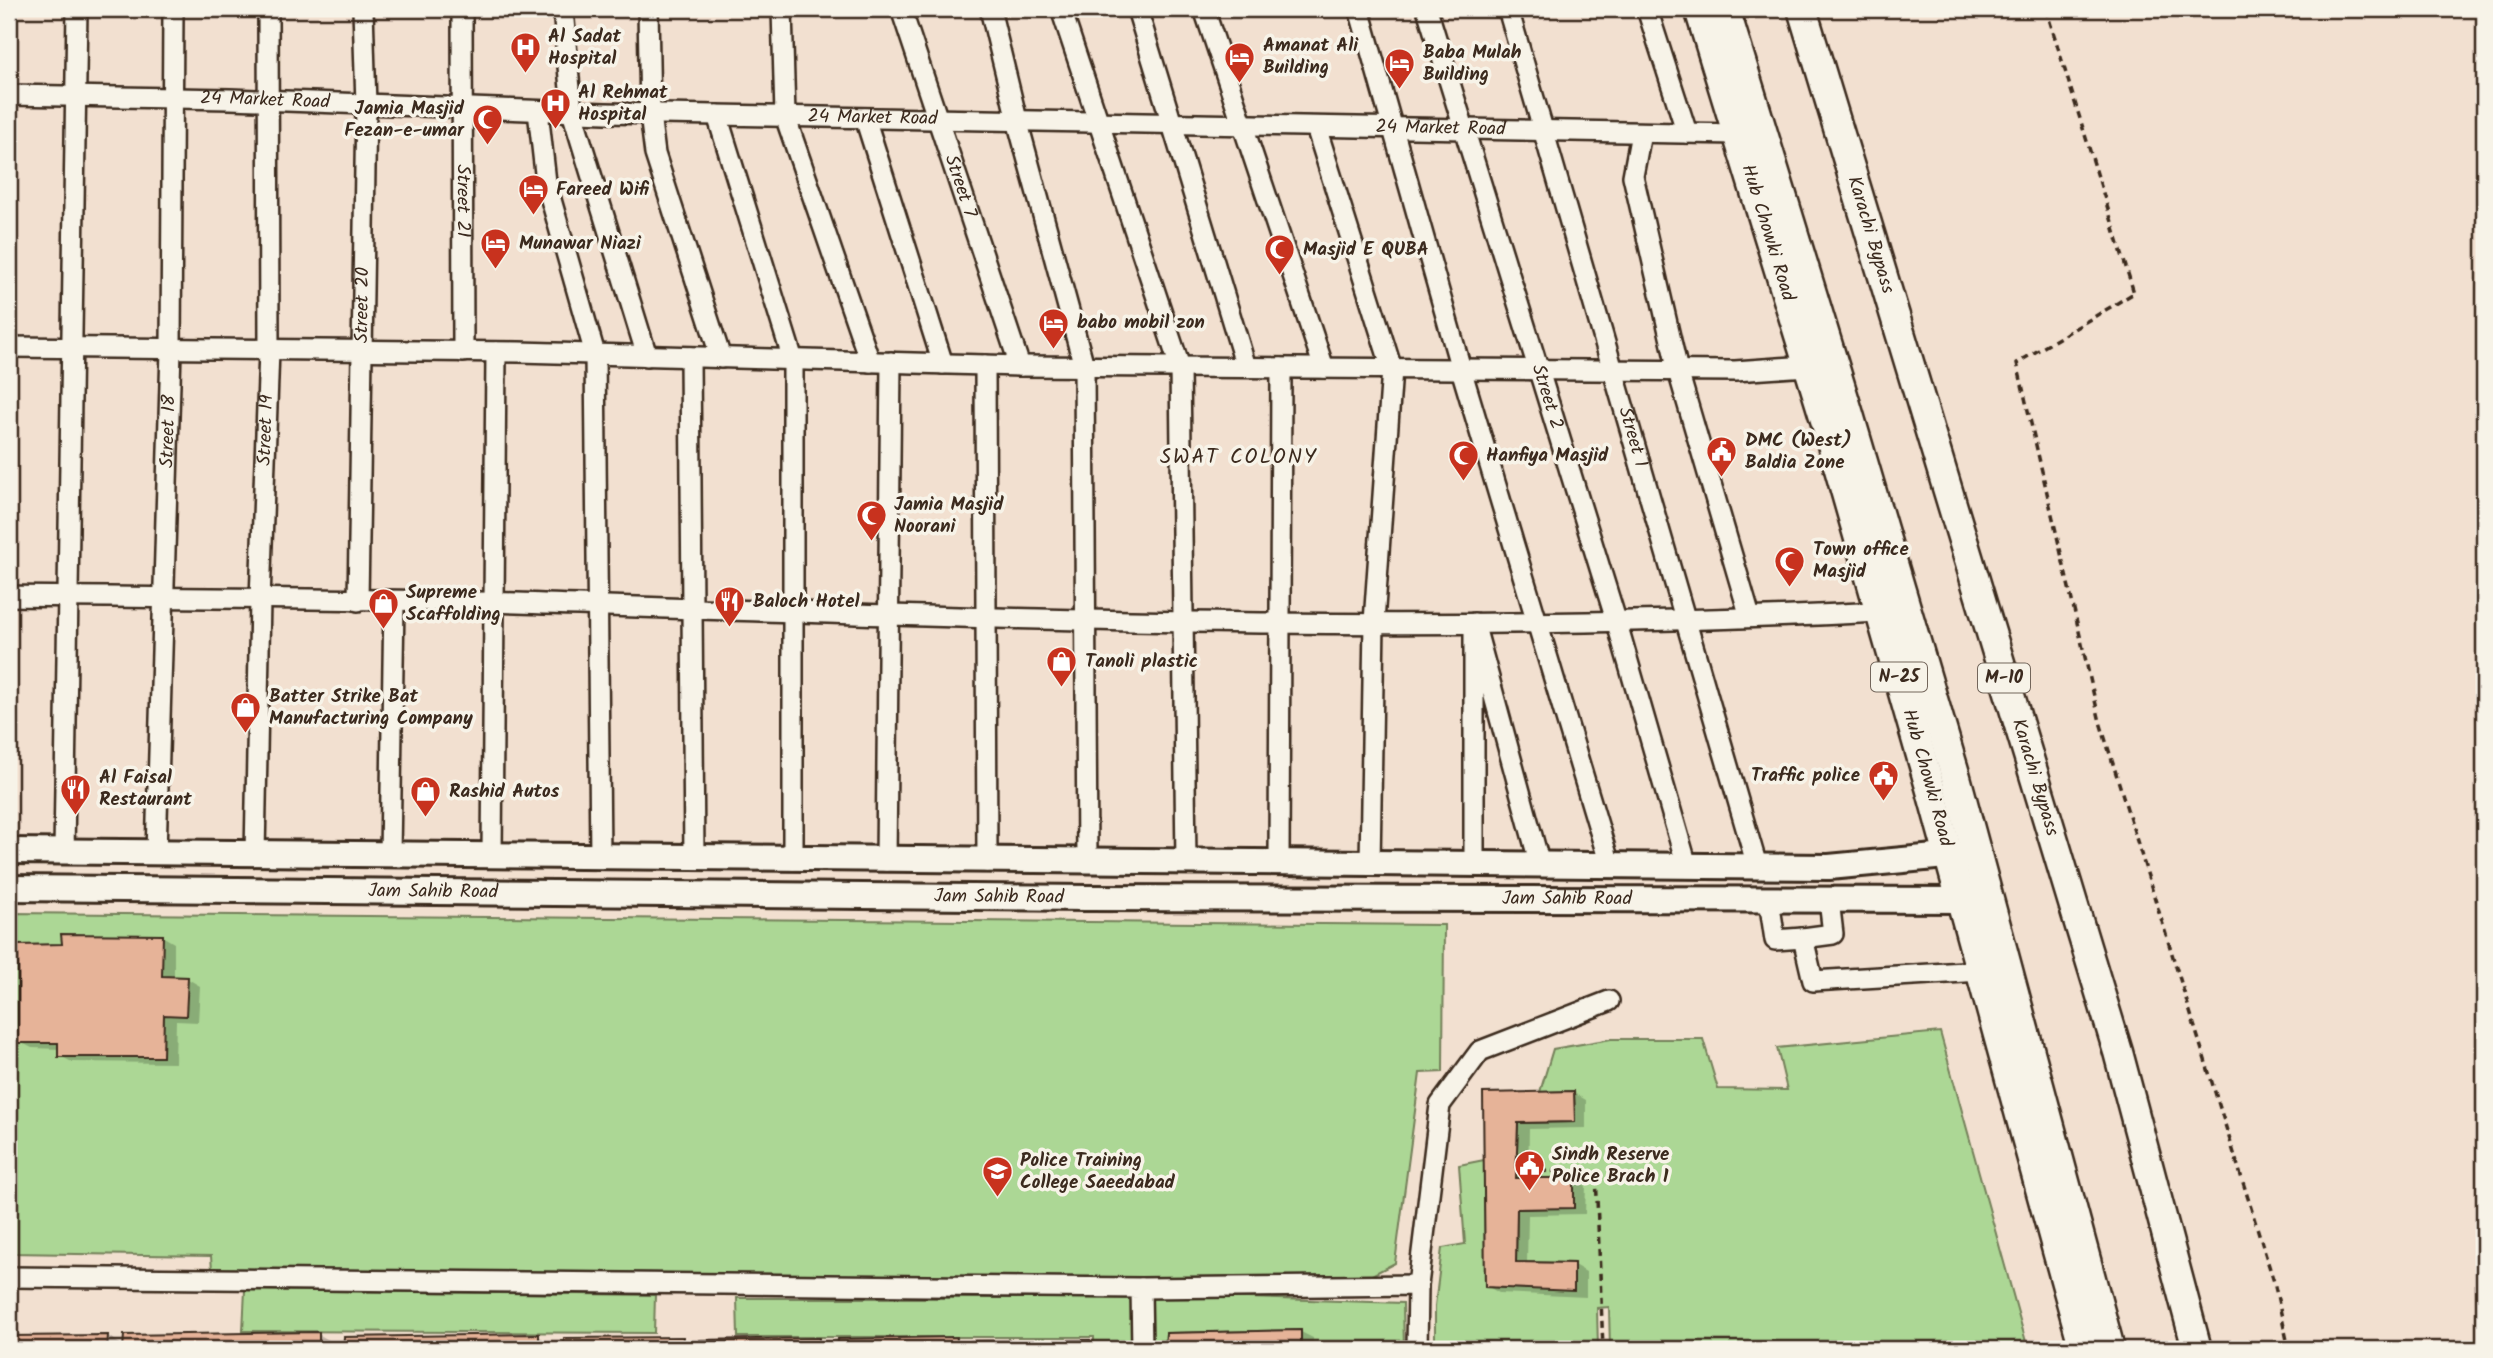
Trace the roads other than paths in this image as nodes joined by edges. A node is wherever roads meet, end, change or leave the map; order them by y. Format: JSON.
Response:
{"nodes":[{"id":1,"x":77,"y":9,"type":"edge"},
{"id":2,"x":173,"y":9,"type":"edge"},
{"id":3,"x":268,"y":9,"type":"edge"},
{"id":4,"x":363,"y":9,"type":"edge"},
{"id":5,"x":462,"y":9,"type":"edge"},
{"id":6,"x":563,"y":9,"type":"edge"},
{"id":7,"x":648,"y":9,"type":"edge"},
{"id":8,"x":782,"y":9,"type":"edge"},
{"id":9,"x":901,"y":9,"type":"edge"},
{"id":10,"x":990,"y":9,"type":"edge"},
{"id":11,"x":1061,"y":9,"type":"edge"},
{"id":12,"x":1137,"y":9,"type":"edge"},
{"id":13,"x":1204,"y":9,"type":"edge"},
{"id":14,"x":1359,"y":9,"type":"edge"},
{"id":15,"x":1427,"y":9,"type":"edge"},
{"id":16,"x":1508,"y":9,"type":"edge"},
{"id":17,"x":1647,"y":9,"type":"edge"},
{"id":18,"x":1699,"y":9,"type":"edge"},
{"id":19,"x":1725,"y":9,"type":"edge"},
{"id":20,"x":1802,"y":9,"type":"edge"},
{"id":21,"x":9,"y":95,"type":"edge"},
{"id":22,"x":76,"y":96,"type":"junction"},
{"id":23,"x":172,"y":98,"type":"junction"},
{"id":24,"x":268,"y":101,"type":"junction"},
{"id":25,"x":366,"y":104,"type":"junction"},
{"id":26,"x":463,"y":108,"type":"junction"},
{"id":27,"x":538,"y":111,"type":"junction"},
{"id":28,"x":572,"y":112,"type":"junction"},
{"id":29,"x":650,"y":114,"type":"junction"},
{"id":30,"x":718,"y":115,"type":"junction"},
{"id":31,"x":785,"y":117,"type":"junction"},
{"id":32,"x":865,"y":118,"type":"junction"},
{"id":33,"x":938,"y":119,"type":"junction"},
{"id":34,"x":1017,"y":120,"type":"junction"},
{"id":35,"x":1098,"y":122,"type":"junction"},
{"id":36,"x":1172,"y":123,"type":"junction"},
{"id":37,"x":1243,"y":125,"type":"junction"},
{"id":38,"x":1316,"y":127,"type":"junction"},
{"id":39,"x":1393,"y":128,"type":"junction"},
{"id":40,"x":1464,"y":130,"type":"junction"},
{"id":41,"x":1544,"y":132,"type":"junction"},
{"id":42,"x":1641,"y":132,"type":"junction"},
{"id":43,"x":1686,"y":133,"type":"junction"},
{"id":44,"x":1737,"y":134,"type":"junction"},
{"id":45,"x":9,"y":348,"type":"edge"},
{"id":46,"x":73,"y":349,"type":"junction"},
{"id":47,"x":171,"y":349,"type":"junction"},
{"id":48,"x":269,"y":350,"type":"junction"},
{"id":49,"x":362,"y":351,"type":"junction"},
{"id":50,"x":463,"y":352,"type":"junction"},
{"id":51,"x":496,"y":352,"type":"junction"},
{"id":52,"x":595,"y":354,"type":"junction"},
{"id":53,"x":647,"y":356,"type":"junction"},
{"id":54,"x":690,"y":357,"type":"junction"},
{"id":55,"x":721,"y":358,"type":"junction"},
{"id":56,"x":793,"y":360,"type":"junction"},
{"id":57,"x":870,"y":362,"type":"junction"},
{"id":58,"x":891,"y":362,"type":"junction"},
{"id":59,"x":943,"y":364,"type":"junction"},
{"id":60,"x":985,"y":365,"type":"junction"},
{"id":61,"x":1020,"y":366,"type":"junction"},
{"id":62,"x":1084,"y":366,"type":"junction"},
{"id":63,"x":1808,"y":366,"type":"junction"},
{"id":64,"x":1180,"y":367,"type":"junction"},
{"id":65,"x":1246,"y":367,"type":"junction"},
{"id":66,"x":1282,"y":368,"type":"junction"},
{"id":67,"x":1324,"y":368,"type":"junction"},
{"id":68,"x":1392,"y":369,"type":"junction"},
{"id":69,"x":1461,"y":369,"type":"junction"},
{"id":70,"x":1539,"y":370,"type":"junction"},
{"id":71,"x":1615,"y":370,"type":"junction"},
{"id":72,"x":1678,"y":371,"type":"junction"},
{"id":73,"x":9,"y":596,"type":"edge"},
{"id":74,"x":69,"y":597,"type":"junction"},
{"id":75,"x":163,"y":598,"type":"junction"},
{"id":76,"x":260,"y":600,"type":"junction"},
{"id":77,"x":358,"y":601,"type":"junction"},
{"id":78,"x":394,"y":602,"type":"junction"},
{"id":79,"x":494,"y":603,"type":"junction"},
{"id":80,"x":597,"y":606,"type":"junction"},
{"id":81,"x":692,"y":609,"type":"junction"},
{"id":82,"x":1880,"y":612,"type":"junction"},
{"id":83,"x":793,"y":613,"type":"junction"},
{"id":84,"x":888,"y":616,"type":"junction"},
{"id":85,"x":1750,"y":617,"type":"junction"},
{"id":86,"x":1686,"y":618,"type":"junction"},
{"id":87,"x":986,"y":619,"type":"junction"},
{"id":88,"x":1086,"y":620,"type":"junction"},
{"id":89,"x":1616,"y":620,"type":"junction"},
{"id":90,"x":1183,"y":621,"type":"junction"},
{"id":91,"x":1280,"y":622,"type":"junction"},
{"id":92,"x":1374,"y":622,"type":"junction"},
{"id":93,"x":1537,"y":622,"type":"junction"},
{"id":94,"x":1474,"y":623,"type":"junction"},
{"id":95,"x":9,"y":851,"type":"edge"},
{"id":96,"x":65,"y":852,"type":"junction"},
{"id":97,"x":156,"y":853,"type":"junction"},
{"id":98,"x":255,"y":854,"type":"junction"},
{"id":99,"x":1963,"y":854,"type":"junction"},
{"id":100,"x":390,"y":855,"type":"junction"},
{"id":101,"x":492,"y":856,"type":"junction"},
{"id":102,"x":600,"y":858,"type":"junction"},
{"id":103,"x":694,"y":859,"type":"junction"},
{"id":104,"x":793,"y":860,"type":"junction"},
{"id":105,"x":886,"y":861,"type":"junction"},
{"id":106,"x":987,"y":862,"type":"junction"},
{"id":107,"x":1087,"y":862,"type":"junction"},
{"id":108,"x":1186,"y":863,"type":"junction"},
{"id":109,"x":1279,"y":863,"type":"junction"},
{"id":110,"x":1370,"y":864,"type":"junction"},
{"id":111,"x":1474,"y":864,"type":"junction"},
{"id":112,"x":1540,"y":865,"type":"junction"},
{"id":113,"x":1610,"y":865,"type":"junction"},
{"id":114,"x":1687,"y":866,"type":"junction"},
{"id":115,"x":1758,"y":866,"type":"junction"},
{"id":116,"x":1829,"y":867,"type":"junction"},
{"id":117,"x":9,"y":888,"type":"edge"},
{"id":118,"x":1769,"y":900,"type":"junction"},
{"id":119,"x":1829,"y":900,"type":"junction"},
{"id":120,"x":1975,"y":900,"type":"junction"},
{"id":121,"x":1803,"y":938,"type":"junction"},
{"id":122,"x":1981,"y":971,"type":"junction"},
{"id":123,"x":1609,"y":1001,"type":"dead end"},
{"id":124,"x":9,"y":1277,"type":"edge"},
{"id":125,"x":1418,"y":1285,"type":"junction"},
{"id":126,"x":1141,"y":1288,"type":"junction"},
{"id":127,"x":1142,"y":1349,"type":"edge"},
{"id":128,"x":1417,"y":1349,"type":"edge"},
{"id":129,"x":2084,"y":1349,"type":"edge"},
{"id":130,"x":2110,"y":1349,"type":"edge"},
{"id":131,"x":2197,"y":1349,"type":"edge"}],
"edges":[{"from":1,"to":22,"type":"street"},
{"from":2,"to":23,"type":"street","name":"Street 18"},
{"from":3,"to":24,"type":"street","name":"Street 19"},
{"from":4,"to":25,"type":"street","name":"Street 20"},
{"from":5,"to":26,"type":"street","name":"Street 21"},
{"from":6,"to":28,"type":"street"},
{"from":7,"to":29,"type":"street"},
{"from":8,"to":31,"type":"street"},
{"from":9,"to":33,"type":"street","name":"Street 7"},
{"from":10,"to":34,"type":"street"},
{"from":11,"to":35,"type":"street"},
{"from":12,"to":36,"type":"street"},
{"from":13,"to":37,"type":"street"},
{"from":14,"to":39,"type":"street"},
{"from":15,"to":40,"type":"street","name":"Street 2"},
{"from":16,"to":41,"type":"street","name":"Street 1"},
{"from":17,"to":43,"type":"street"},
{"from":18,"to":44,"type":"highway","name":"Hub Chowki Road","number":"N-25"},
{"from":19,"to":99,"type":"highway","name":"Hub Chowki Road","number":"N-25"},
{"from":20,"to":131,"type":"highway","name":"Karachi Bypass","number":"M-10"},
{"from":21,"to":22,"type":"street","name":"24 Market Road"},
{"from":22,"to":23,"type":"street","name":"24 Market Road"},
{"from":22,"to":46,"type":"street"},
{"from":23,"to":24,"type":"street","name":"24 Market Road"},
{"from":23,"to":47,"type":"street","name":"Street 18"},
{"from":24,"to":25,"type":"street","name":"24 Market Road"},
{"from":24,"to":48,"type":"street","name":"Street 19"},
{"from":25,"to":26,"type":"street","name":"24 Market Road"},
{"from":25,"to":49,"type":"street","name":"Street 20"},
{"from":26,"to":27,"type":"street","name":"24 Market Road"},
{"from":26,"to":50,"type":"street","name":"Street 21"},
{"from":27,"to":28,"type":"street","name":"24 Market Road"},
{"from":27,"to":52,"type":"street"},
{"from":28,"to":29,"type":"street","name":"24 Market Road"},
{"from":28,"to":53,"type":"street"},
{"from":29,"to":30,"type":"street","name":"24 Market Road"},
{"from":29,"to":55,"type":"street"},
{"from":30,"to":31,"type":"street","name":"24 Market Road"},
{"from":30,"to":56,"type":"street"},
{"from":31,"to":32,"type":"street","name":"24 Market Road"},
{"from":31,"to":57,"type":"street"},
{"from":32,"to":33,"type":"street","name":"24 Market Road"},
{"from":32,"to":59,"type":"street"},
{"from":33,"to":34,"type":"street","name":"24 Market Road"},
{"from":33,"to":61,"type":"street","name":"Street 7"},
{"from":34,"to":35,"type":"street","name":"24 Market Road"},
{"from":34,"to":62,"type":"street"},
{"from":35,"to":36,"type":"street","name":"24 Market Road"},
{"from":35,"to":64,"type":"street"},
{"from":36,"to":37,"type":"street","name":"24 Market Road"},
{"from":36,"to":65,"type":"street"},
{"from":37,"to":38,"type":"street","name":"24 Market Road"},
{"from":37,"to":67,"type":"street"},
{"from":38,"to":39,"type":"street","name":"24 Market Road"},
{"from":38,"to":68,"type":"street"},
{"from":39,"to":40,"type":"street","name":"24 Market Road"},
{"from":39,"to":69,"type":"street"},
{"from":40,"to":41,"type":"street","name":"24 Market Road"},
{"from":40,"to":70,"type":"street","name":"Street 2"},
{"from":41,"to":42,"type":"street","name":"24 Market Road"},
{"from":41,"to":71,"type":"street","name":"Street 1"},
{"from":42,"to":43,"type":"street","name":"24 Market Road"},
{"from":42,"to":72,"type":"street"},
{"from":43,"to":44,"type":"street","name":"24 Market Road"},
{"from":44,"to":63,"type":"highway","name":"Hub Chowki Road","number":"N-25"},
{"from":45,"to":46,"type":"street"},
{"from":46,"to":47,"type":"street"},
{"from":46,"to":74,"type":"street"},
{"from":47,"to":48,"type":"street"},
{"from":47,"to":75,"type":"street","name":"Street 18"},
{"from":48,"to":49,"type":"street"},
{"from":48,"to":76,"type":"street","name":"Street 19"},
{"from":49,"to":50,"type":"street"},
{"from":49,"to":77,"type":"street","name":"Street 20"},
{"from":50,"to":51,"type":"street"},
{"from":51,"to":52,"type":"street"},
{"from":51,"to":79,"type":"street"},
{"from":52,"to":53,"type":"street"},
{"from":52,"to":80,"type":"street"},
{"from":53,"to":54,"type":"street"},
{"from":54,"to":55,"type":"street"},
{"from":54,"to":81,"type":"street"},
{"from":55,"to":56,"type":"street"},
{"from":56,"to":57,"type":"street"},
{"from":56,"to":83,"type":"street"},
{"from":57,"to":58,"type":"street"},
{"from":58,"to":59,"type":"street"},
{"from":58,"to":84,"type":"street"},
{"from":59,"to":60,"type":"street"},
{"from":60,"to":61,"type":"street"},
{"from":60,"to":87,"type":"street"},
{"from":61,"to":62,"type":"street"},
{"from":62,"to":64,"type":"street"},
{"from":62,"to":88,"type":"street"},
{"from":63,"to":72,"type":"street"},
{"from":63,"to":82,"type":"highway","name":"Hub Chowki Road","number":"N-25"},
{"from":64,"to":65,"type":"street"},
{"from":64,"to":90,"type":"street"},
{"from":65,"to":66,"type":"street"},
{"from":66,"to":67,"type":"street"},
{"from":66,"to":91,"type":"street"},
{"from":67,"to":68,"type":"street"},
{"from":68,"to":69,"type":"street"},
{"from":68,"to":92,"type":"street"},
{"from":69,"to":70,"type":"street"},
{"from":69,"to":93,"type":"street"},
{"from":70,"to":71,"type":"street"},
{"from":70,"to":89,"type":"street","name":"Street 2"},
{"from":71,"to":72,"type":"street"},
{"from":71,"to":86,"type":"street","name":"Street 1"},
{"from":72,"to":85,"type":"street"},
{"from":73,"to":74,"type":"street"},
{"from":74,"to":75,"type":"street"},
{"from":74,"to":96,"type":"street"},
{"from":75,"to":76,"type":"street"},
{"from":75,"to":97,"type":"street","name":"Street 18"},
{"from":76,"to":77,"type":"street"},
{"from":76,"to":98,"type":"street","name":"Street 19"},
{"from":77,"to":78,"type":"street"},
{"from":78,"to":79,"type":"street"},
{"from":78,"to":100,"type":"street"},
{"from":79,"to":80,"type":"street"},
{"from":79,"to":101,"type":"street"},
{"from":80,"to":81,"type":"street"},
{"from":80,"to":102,"type":"street"},
{"from":81,"to":83,"type":"street"},
{"from":81,"to":103,"type":"street"},
{"from":82,"to":85,"type":"street"},
{"from":82,"to":99,"type":"highway","name":"Hub Chowki Road","number":"N-25"},
{"from":83,"to":84,"type":"street"},
{"from":83,"to":104,"type":"street"},
{"from":84,"to":87,"type":"street"},
{"from":84,"to":105,"type":"street"},
{"from":85,"to":86,"type":"street"},
{"from":86,"to":89,"type":"street"},
{"from":86,"to":115,"type":"street","name":"Street 1"},
{"from":87,"to":88,"type":"street"},
{"from":87,"to":106,"type":"street"},
{"from":88,"to":90,"type":"street"},
{"from":88,"to":107,"type":"street"},
{"from":89,"to":93,"type":"street"},
{"from":89,"to":114,"type":"street","name":"Street 2"},
{"from":90,"to":91,"type":"street"},
{"from":90,"to":108,"type":"street"},
{"from":91,"to":92,"type":"street"},
{"from":91,"to":109,"type":"street"},
{"from":92,"to":94,"type":"street"},
{"from":92,"to":110,"type":"street"},
{"from":93,"to":94,"type":"street"},
{"from":93,"to":113,"type":"street"},
{"from":94,"to":111,"type":"street"},
{"from":94,"to":112,"type":"street"},
{"from":95,"to":96,"type":"main road","name":"Jam Sahib Road"},
{"from":96,"to":97,"type":"main road","name":"Jam Sahib Road"},
{"from":97,"to":98,"type":"main road","name":"Jam Sahib Road"},
{"from":98,"to":100,"type":"main road","name":"Jam Sahib Road"},
{"from":99,"to":116,"type":"main road","name":"Jam Sahib Road"},
{"from":99,"to":120,"type":"highway","name":"Hub Chowki Road","number":"N-25"},
{"from":100,"to":101,"type":"main road","name":"Jam Sahib Road"},
{"from":101,"to":102,"type":"main road","name":"Jam Sahib Road"},
{"from":102,"to":103,"type":"main road","name":"Jam Sahib Road"},
{"from":103,"to":104,"type":"main road","name":"Jam Sahib Road"},
{"from":104,"to":105,"type":"main road","name":"Jam Sahib Road"},
{"from":105,"to":106,"type":"main road","name":"Jam Sahib Road"},
{"from":106,"to":107,"type":"main road","name":"Jam Sahib Road"},
{"from":107,"to":108,"type":"main road","name":"Jam Sahib Road"},
{"from":108,"to":109,"type":"main road","name":"Jam Sahib Road"},
{"from":109,"to":110,"type":"main road","name":"Jam Sahib Road"},
{"from":110,"to":111,"type":"main road","name":"Jam Sahib Road"},
{"from":111,"to":112,"type":"main road","name":"Jam Sahib Road"},
{"from":112,"to":113,"type":"main road","name":"Jam Sahib Road"},
{"from":113,"to":114,"type":"main road","name":"Jam Sahib Road"},
{"from":114,"to":115,"type":"main road","name":"Jam Sahib Road"},
{"from":115,"to":116,"type":"main road","name":"Jam Sahib Road"},
{"from":116,"to":119,"type":"main road"},
{"from":117,"to":118,"type":"main road","name":"Jam Sahib Road"},
{"from":118,"to":119,"type":"main road","name":"Jam Sahib Road"},
{"from":118,"to":121,"type":"street"},
{"from":119,"to":120,"type":"main road","name":"Jam Sahib Road"},
{"from":119,"to":121,"type":"street"},
{"from":120,"to":122,"type":"highway","name":"Hub Chowki Road","number":"N-25"},
{"from":120,"to":130,"type":"highway","name":"Hub Chowki Road","number":"N-25"},
{"from":121,"to":122,"type":"street"},
{"from":122,"to":129,"type":"highway","name":"Hub Chowki Road","number":"N-25"},
{"from":123,"to":125,"type":"street"},
{"from":124,"to":126,"type":"street"},
{"from":125,"to":126,"type":"street"},
{"from":125,"to":128,"type":"street"},
{"from":126,"to":127,"type":"street"}]}
